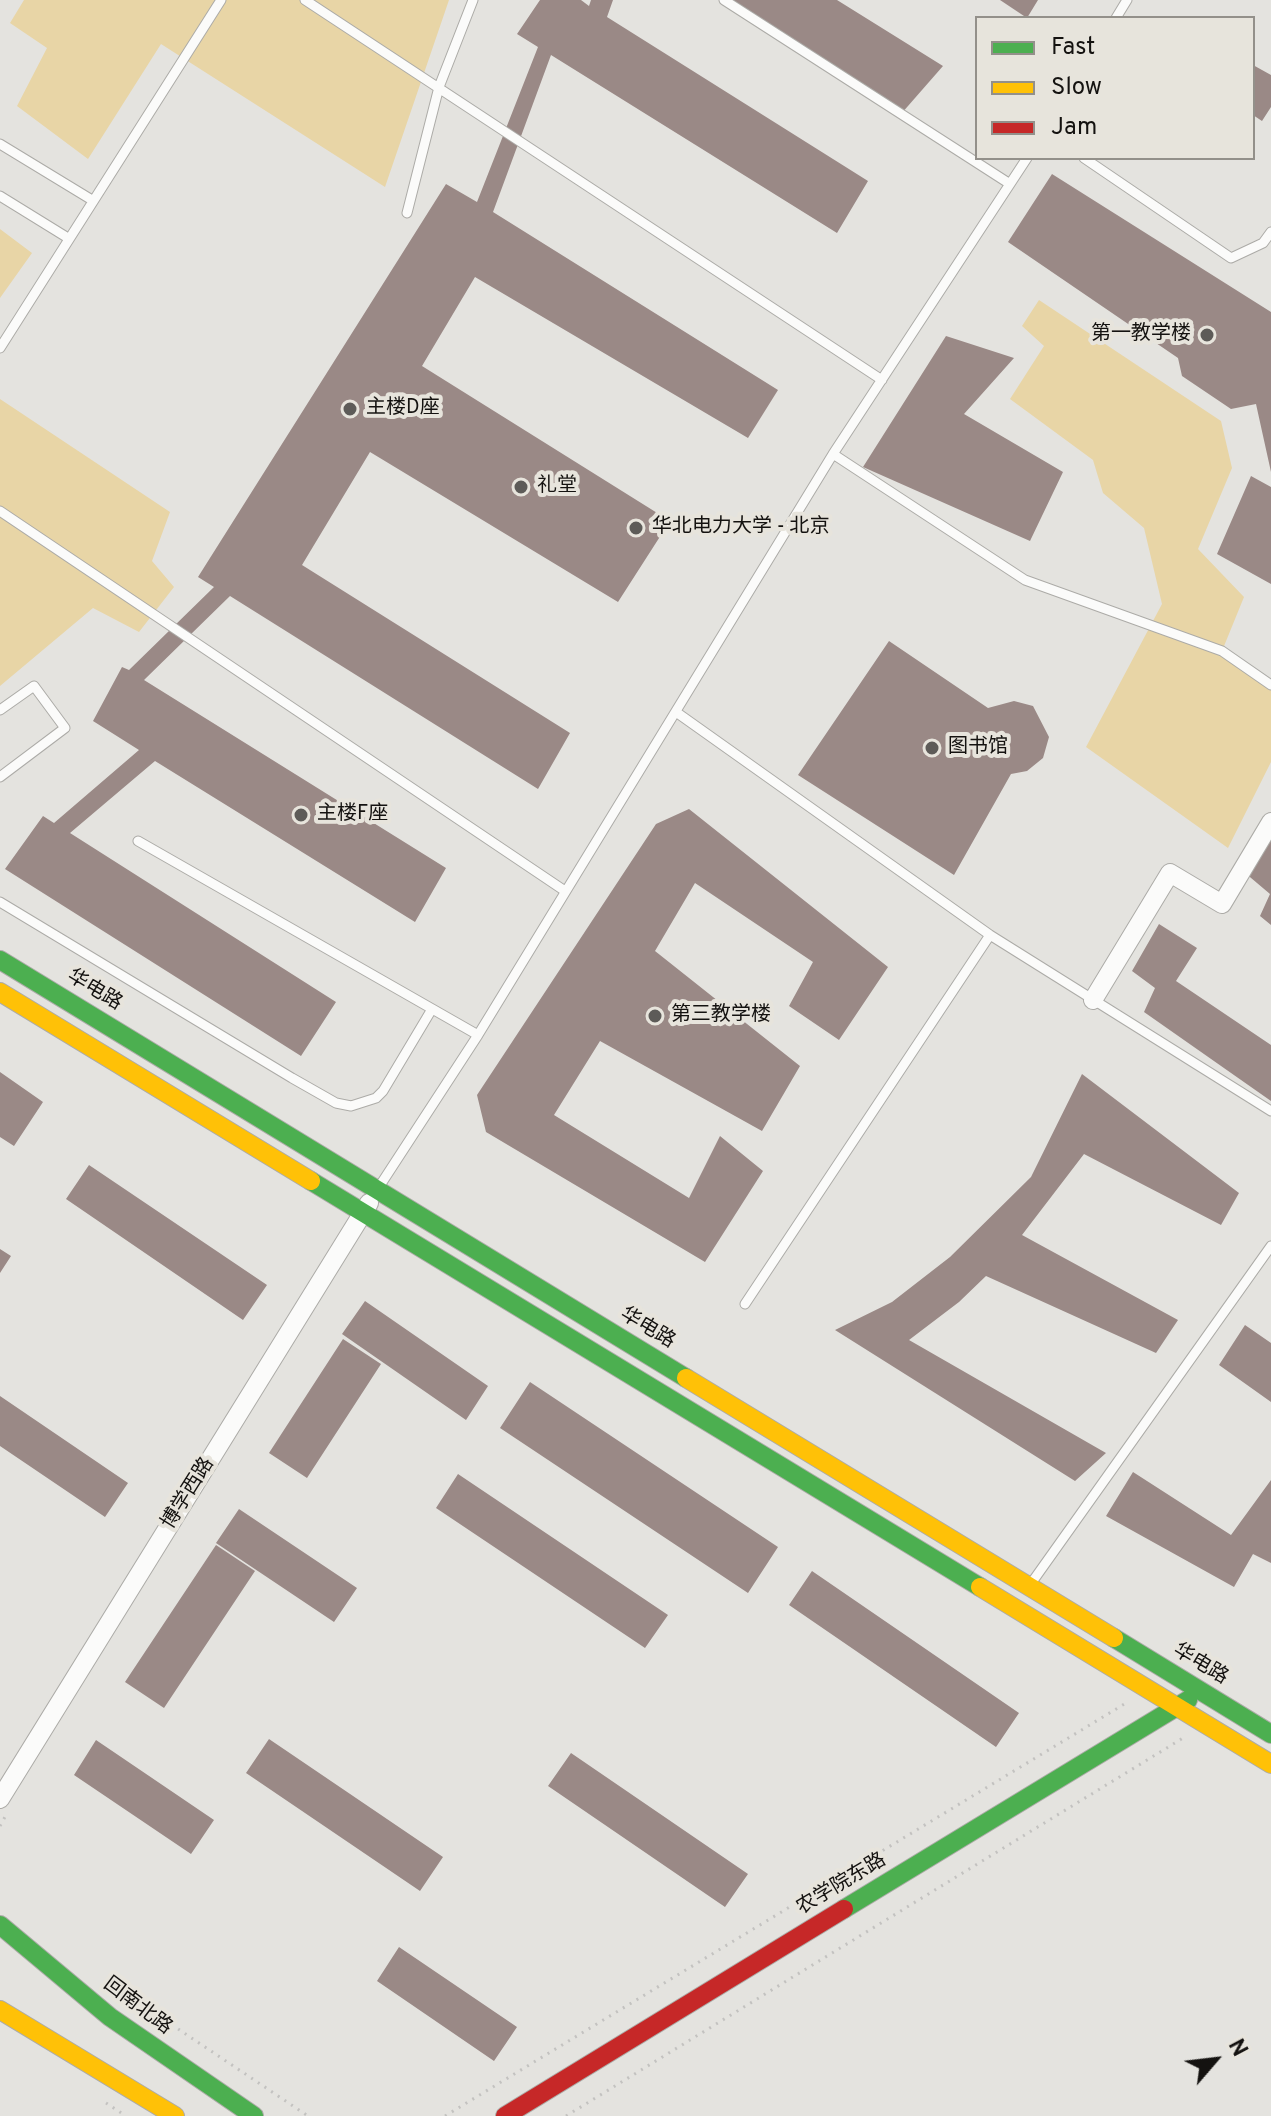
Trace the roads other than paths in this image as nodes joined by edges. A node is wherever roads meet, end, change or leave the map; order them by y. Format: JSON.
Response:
{"nodes":[{"id":1,"x":221,"y":0,"type":"edge"},
{"id":2,"x":305,"y":0,"type":"edge"},
{"id":3,"x":473,"y":0,"type":"edge"},
{"id":4,"x":724,"y":0,"type":"edge"},
{"id":5,"x":439,"y":87,"type":"junction"},
{"id":6,"x":0,"y":144,"type":"edge"},
{"id":7,"x":1026,"y":160,"type":"edge"},
{"id":8,"x":1087,"y":160,"type":"edge"},
{"id":9,"x":1010,"y":184,"type":"junction"},
{"id":10,"x":0,"y":196,"type":"edge"},
{"id":11,"x":92,"y":200,"type":"junction"},
{"id":12,"x":407,"y":213,"type":"dead end"},
{"id":13,"x":1271,"y":232,"type":"edge"},
{"id":14,"x":68,"y":238,"type":"junction"},
{"id":15,"x":1267,"y":245,"type":"edge"},
{"id":16,"x":0,"y":348,"type":"edge"},
{"id":17,"x":882,"y":380,"type":"junction"},
{"id":18,"x":833,"y":454,"type":"junction"},
{"id":19,"x":0,"y":511,"type":"edge"},
{"id":20,"x":1271,"y":685,"type":"edge"},
{"id":21,"x":0,"y":710,"type":"edge"},
{"id":22,"x":676,"y":712,"type":"junction"},
{"id":23,"x":0,"y":777,"type":"edge"},
{"id":24,"x":1271,"y":822,"type":"edge"},
{"id":25,"x":138,"y":841,"type":"dead end"},
{"id":26,"x":565,"y":891,"type":"junction"},
{"id":27,"x":0,"y":902,"type":"edge"},
{"id":28,"x":990,"y":935,"type":"junction"},
{"id":29,"x":0,"y":960,"type":"edge"},
{"id":30,"x":0,"y":992,"type":"edge"},
{"id":31,"x":1093,"y":1000,"type":"junction"},
{"id":32,"x":432,"y":1009,"type":"junction"},
{"id":33,"x":478,"y":1035,"type":"junction"},
{"id":34,"x":1271,"y":1111,"type":"edge"},
{"id":35,"x":377,"y":1190,"type":"junction"},
{"id":36,"x":363,"y":1213,"type":"junction"},
{"id":37,"x":1271,"y":1246,"type":"edge"},
{"id":38,"x":745,"y":1304,"type":"dead end"},
{"id":39,"x":1029,"y":1587,"type":"junction"},
{"id":40,"x":1014,"y":1608,"type":"junction"},
{"id":41,"x":1202,"y":1692,"type":"junction"},
{"id":42,"x":1177,"y":1707,"type":"junction"},
{"id":43,"x":1271,"y":1734,"type":"edge"},
{"id":44,"x":1271,"y":1764,"type":"edge"},
{"id":45,"x":0,"y":1799,"type":"edge"},
{"id":46,"x":0,"y":1925,"type":"edge"},
{"id":47,"x":0,"y":2010,"type":"edge"},
{"id":48,"x":175,"y":2116,"type":"edge"},
{"id":49,"x":254,"y":2116,"type":"edge"},
{"id":50,"x":505,"y":2116,"type":"edge"}],
"edges":[{"from":1,"to":11,"type":"lane"},
{"from":2,"to":5,"type":"lane"},
{"from":3,"to":5,"type":"lane"},
{"from":4,"to":9,"type":"lane"},
{"from":5,"to":12,"type":"lane"},
{"from":5,"to":17,"type":"lane"},
{"from":6,"to":11,"type":"lane"},
{"from":7,"to":9,"type":"lane"},
{"from":8,"to":15,"type":"lane"},
{"from":9,"to":17,"type":"lane"},
{"from":10,"to":14,"type":"lane"},
{"from":11,"to":14,"type":"lane"},
{"from":13,"to":15,"type":"lane"},
{"from":14,"to":16,"type":"lane"},
{"from":17,"to":18,"type":"lane"},
{"from":18,"to":20,"type":"lane"},
{"from":18,"to":22,"type":"lane"},
{"from":19,"to":26,"type":"lane"},
{"from":21,"to":23,"type":"lane"},
{"from":22,"to":26,"type":"lane"},
{"from":22,"to":28,"type":"lane"},
{"from":24,"to":31,"type":"street"},
{"from":25,"to":32,"type":"lane"},
{"from":26,"to":33,"type":"lane"},
{"from":27,"to":32,"type":"lane"},
{"from":28,"to":31,"type":"lane"},
{"from":28,"to":38,"type":"lane"},
{"from":29,"to":35,"type":"street","name":"华电路"},
{"from":30,"to":36,"type":"street"},
{"from":31,"to":34,"type":"lane"},
{"from":32,"to":33,"type":"lane"},
{"from":33,"to":35,"type":"lane"},
{"from":35,"to":36,"type":"street","name":"博学西路"},
{"from":35,"to":39,"type":"street","name":"华电路"},
{"from":36,"to":40,"type":"street"},
{"from":36,"to":45,"type":"street","name":"博学西路"},
{"from":37,"to":39,"type":"lane"},
{"from":39,"to":40,"type":"lane"},
{"from":39,"to":41,"type":"street","name":"华电路"},
{"from":40,"to":42,"type":"street"},
{"from":41,"to":42,"type":"street","name":"农学院东路"},
{"from":41,"to":43,"type":"street","name":"华电路"},
{"from":42,"to":44,"type":"street"},
{"from":42,"to":50,"type":"street","name":"农学院东路"},
{"from":46,"to":49,"type":"street","name":"回南北路"},
{"from":47,"to":48,"type":"street"}]}
